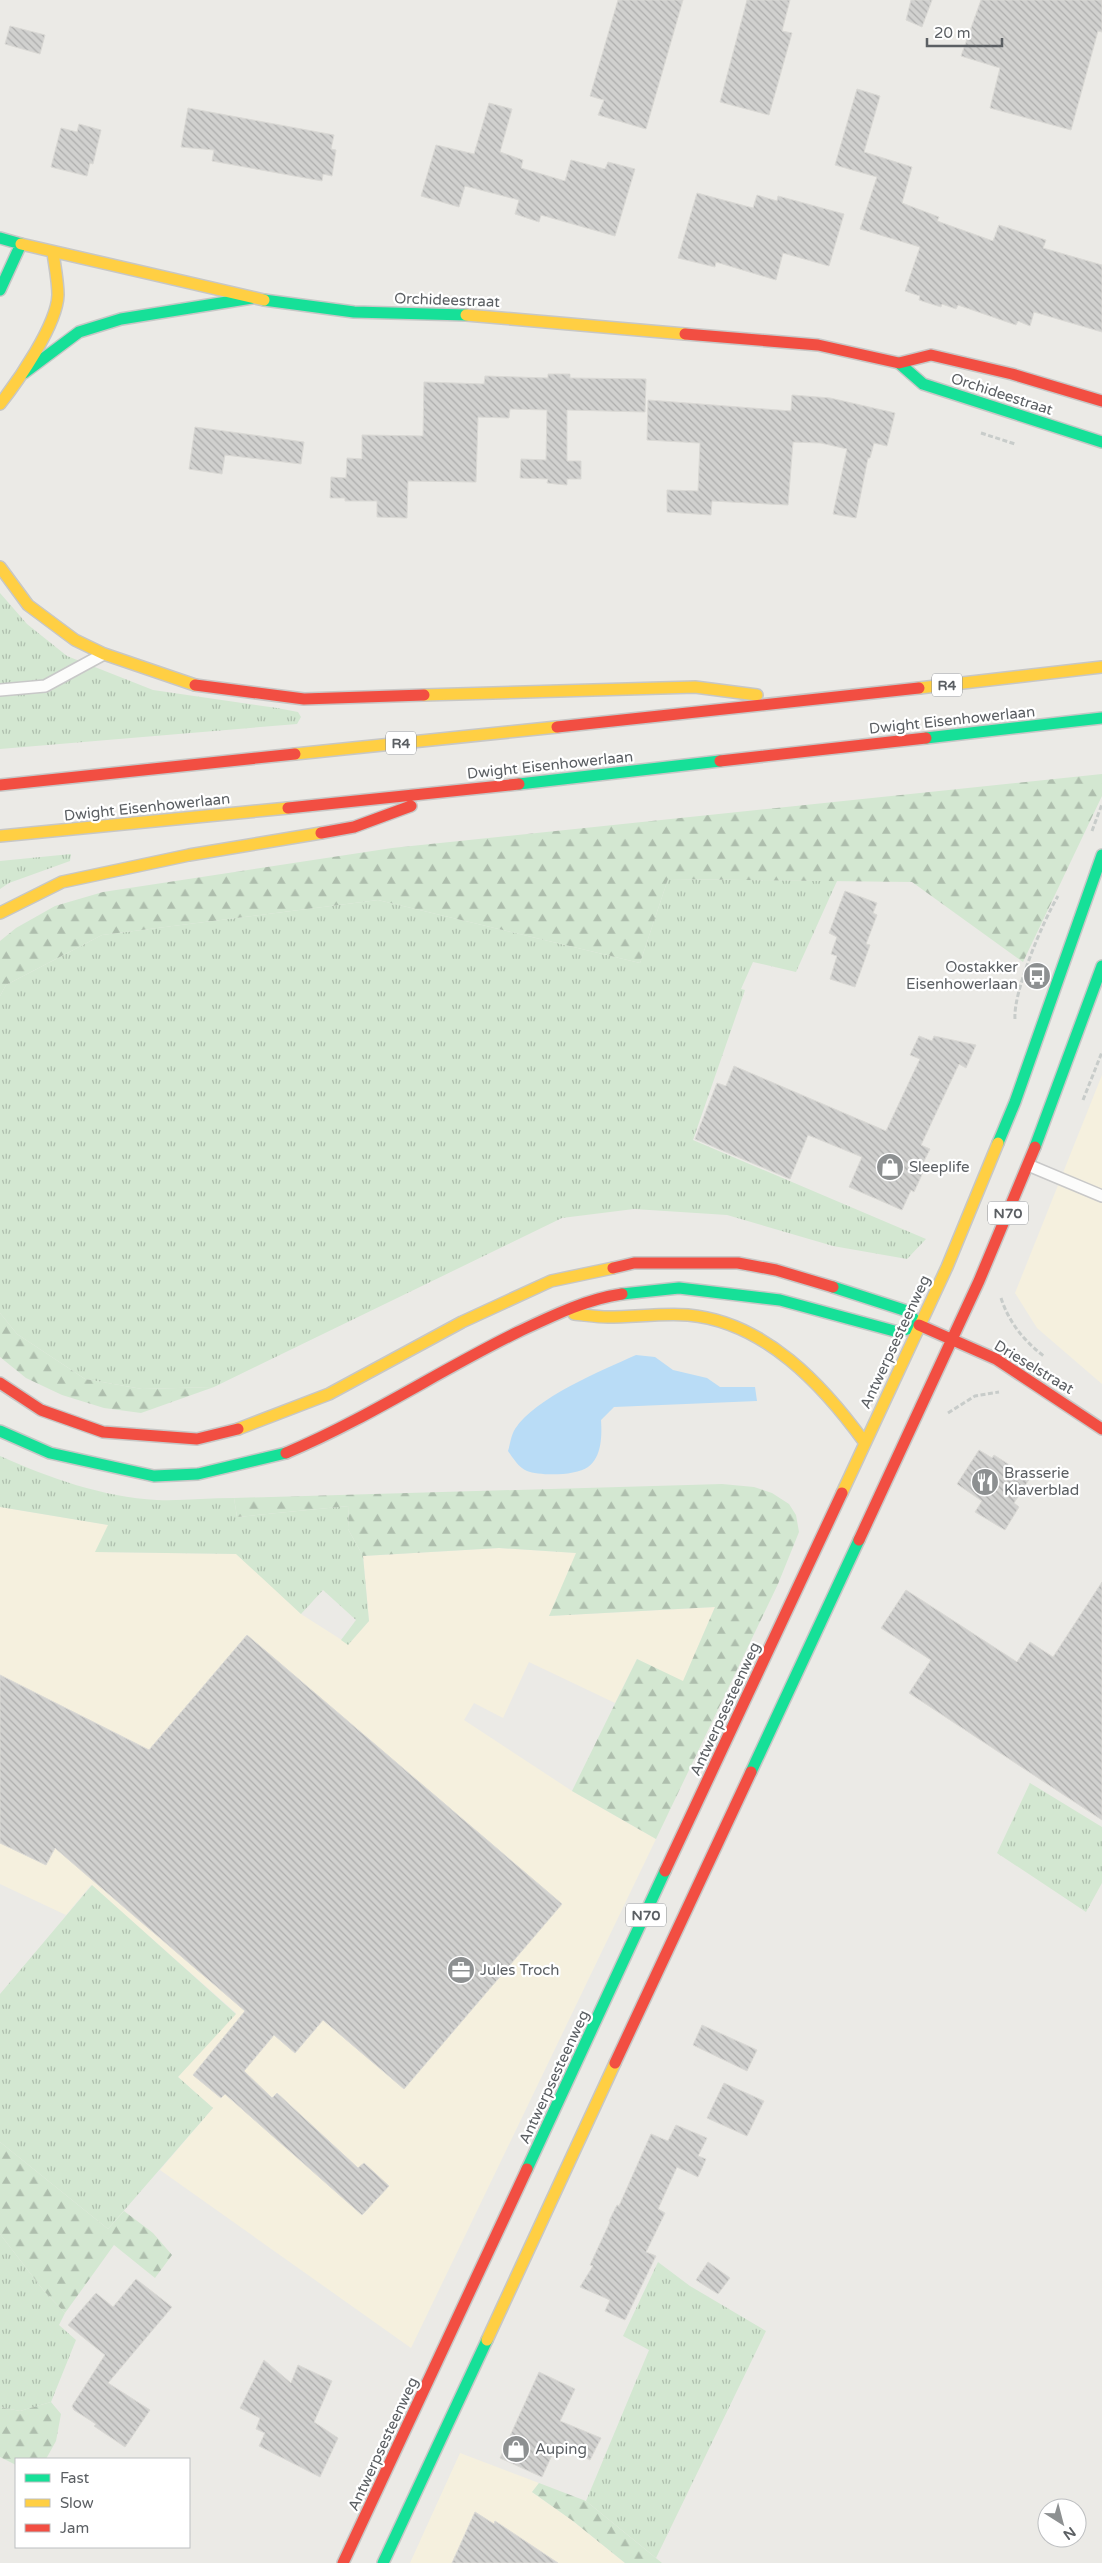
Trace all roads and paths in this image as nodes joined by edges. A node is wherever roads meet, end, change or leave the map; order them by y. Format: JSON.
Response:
{"nodes":[{"id":1,"x":0,"y":238,"type":"edge"},
{"id":2,"x":21,"y":244,"type":"junction"},
{"id":3,"x":53,"y":253,"type":"junction"},
{"id":4,"x":0,"y":290,"type":"edge"},
{"id":5,"x":252,"y":298,"type":"junction"},
{"id":6,"x":898,"y":363,"type":"junction"},
{"id":7,"x":24,"y":372,"type":"junction"},
{"id":8,"x":1102,"y":401,"type":"edge"},
{"id":9,"x":0,"y":404,"type":"edge"},
{"id":10,"x":1102,"y":442,"type":"edge"},
{"id":11,"x":0,"y":567,"type":"edge"},
{"id":12,"x":104,"y":654,"type":"junction"},
{"id":13,"x":1097,"y":668,"type":"edge"},
{"id":14,"x":0,"y":690,"type":"edge"},
{"id":15,"x":803,"y":701,"type":"junction"},
{"id":16,"x":1102,"y":718,"type":"edge"},
{"id":17,"x":0,"y":785,"type":"edge"},
{"id":18,"x":448,"y":792,"type":"junction"},
{"id":19,"x":0,"y":836,"type":"edge"},
{"id":20,"x":1102,"y":855,"type":"edge"},
{"id":21,"x":0,"y":913,"type":"edge"},
{"id":22,"x":1102,"y":966,"type":"edge"},
{"id":23,"x":1028,"y":1165,"type":"junction"},
{"id":24,"x":1102,"y":1196,"type":"edge"},
{"id":25,"x":1000,"y":1295,"type":"dead end"},
{"id":26,"x":560,"y":1312,"type":"junction"},
{"id":27,"x":919,"y":1325,"type":"junction"},
{"id":28,"x":952,"y":1340,"type":"junction"},
{"id":29,"x":1050,"y":1361,"type":"dead end"},
{"id":30,"x":0,"y":1383,"type":"edge"},
{"id":31,"x":1001,"y":1392,"type":"dead end"},
{"id":32,"x":945,"y":1414,"type":"dead end"},
{"id":33,"x":1102,"y":1428,"type":"edge"},
{"id":34,"x":0,"y":1431,"type":"edge"},
{"id":35,"x":865,"y":1443,"type":"junction"},
{"id":36,"x":343,"y":2563,"type":"edge"},
{"id":37,"x":383,"y":2563,"type":"edge"}],
"edges":[{"from":1,"to":2,"type":"main road","name":"Orchideestraat"},
{"from":2,"to":3,"type":"main road","name":"Orchideestraat"},
{"from":2,"to":4,"type":"main road"},
{"from":3,"to":5,"type":"main road","name":"Orchideestraat"},
{"from":3,"to":7,"type":"main road"},
{"from":5,"to":6,"type":"main road","name":"Orchideestraat"},
{"from":5,"to":7,"type":"main road"},
{"from":6,"to":8,"type":"main road","name":"Orchideestraat"},
{"from":6,"to":10,"type":"main road","name":"Orchideestraat"},
{"from":7,"to":9,"type":"main road"},
{"from":11,"to":12,"type":"main road"},
{"from":12,"to":14,"type":"lane"},
{"from":12,"to":15,"type":"main road"},
{"from":13,"to":15,"type":"main road","number":"R4"},
{"from":15,"to":17,"type":"main road","number":"R4"},
{"from":16,"to":18,"type":"main road","name":"Dwight Eisenhowerlaan"},
{"from":18,"to":19,"type":"main road","name":"Dwight Eisenhowerlaan"},
{"from":18,"to":21,"type":"main road"},
{"from":20,"to":27,"type":"main road","name":"Antwerpsesteenweg","number":"N70"},
{"from":22,"to":23,"type":"main road","number":"N70"},
{"from":23,"to":24,"type":"lane"},
{"from":23,"to":28,"type":"main road","number":"N70"},
{"from":25,"to":29,"type":"path"},
{"from":26,"to":27,"type":"main road"},
{"from":26,"to":34,"type":"main road"},
{"from":26,"to":35,"type":"main road"},
{"from":27,"to":28,"type":"main road","name":"Drieselstraat"},
{"from":27,"to":30,"type":"main road","name":"Drieselstraat"},
{"from":27,"to":35,"type":"main road","name":"Antwerpsesteenweg","number":"N70"},
{"from":28,"to":33,"type":"main road","name":"Drieselstraat"},
{"from":28,"to":37,"type":"main road","number":"N70"},
{"from":31,"to":32,"type":"path"},
{"from":35,"to":36,"type":"main road","name":"Antwerpsesteenweg","number":"N70"}]}
